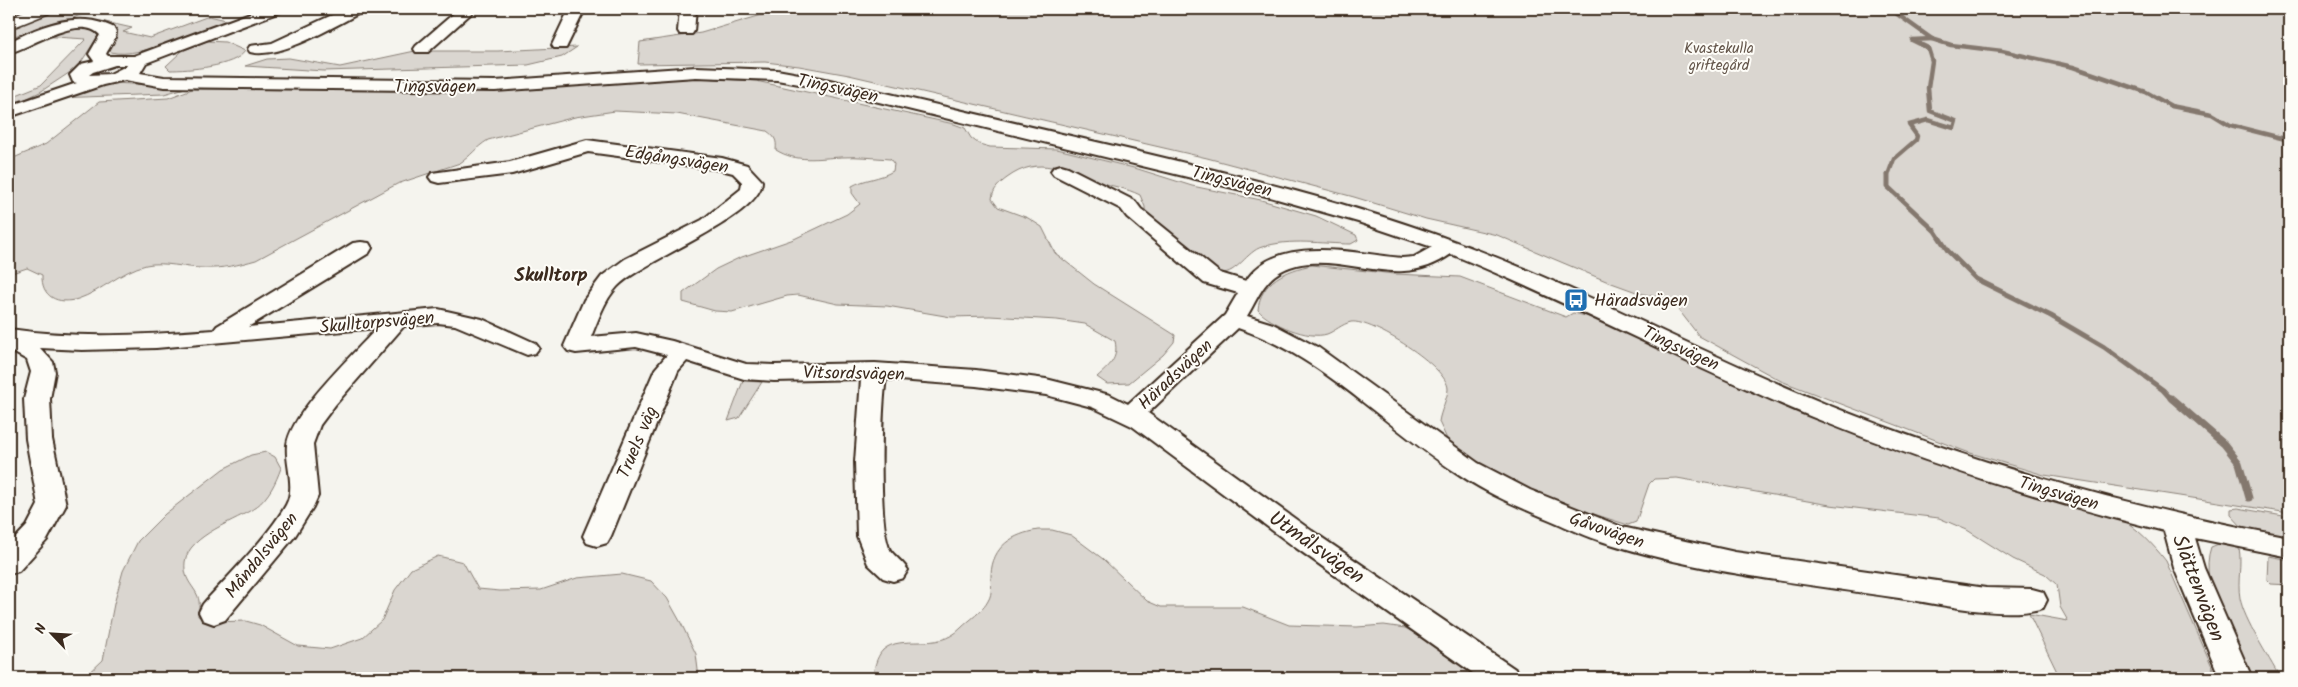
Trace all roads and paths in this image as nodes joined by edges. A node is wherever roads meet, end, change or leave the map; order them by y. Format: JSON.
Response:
{"nodes":[{"id":1,"x":31,"y":9,"type":"edge"},
{"id":2,"x":42,"y":9,"type":"edge"},
{"id":3,"x":275,"y":9,"type":"edge"},
{"id":4,"x":357,"y":9,"type":"edge"},
{"id":5,"x":468,"y":9,"type":"edge"},
{"id":6,"x":577,"y":9,"type":"edge"},
{"id":7,"x":688,"y":9,"type":"edge"},
{"id":8,"x":9,"y":17,"type":"edge"},
{"id":9,"x":9,"y":24,"type":"edge"},
{"id":10,"x":686,"y":31,"type":"dead end"},
{"id":11,"x":560,"y":45,"type":"dead end"},
{"id":12,"x":9,"y":48,"type":"edge"},
{"id":13,"x":422,"y":49,"type":"dead end"},
{"id":14,"x":256,"y":50,"type":"dead end"},
{"id":15,"x":136,"y":61,"type":"junction"},
{"id":16,"x":104,"y":62,"type":"junction"},
{"id":17,"x":79,"y":75,"type":"junction"},
{"id":18,"x":124,"y":75,"type":"junction"},
{"id":19,"x":100,"y":80,"type":"junction"},
{"id":20,"x":9,"y":110,"type":"edge"},
{"id":21,"x":1061,"y":171,"type":"dead end"},
{"id":22,"x":439,"y":177,"type":"dead end"},
{"id":23,"x":1448,"y":246,"type":"junction"},
{"id":24,"x":361,"y":248,"type":"dead end"},
{"id":25,"x":1251,"y":290,"type":"junction"},
{"id":26,"x":1234,"y":319,"type":"junction"},
{"id":27,"x":396,"y":320,"type":"junction"},
{"id":28,"x":16,"y":337,"type":"edge"},
{"id":29,"x":220,"y":337,"type":"junction"},
{"id":30,"x":576,"y":346,"type":"joint"},
{"id":31,"x":528,"y":348,"type":"dead end"},
{"id":32,"x":682,"y":352,"type":"junction"},
{"id":33,"x":875,"y":371,"type":"junction"},
{"id":34,"x":1132,"y":414,"type":"junction"},
{"id":35,"x":2176,"y":524,"type":"junction"},
{"id":36,"x":597,"y":536,"type":"dead end"},
{"id":37,"x":2289,"y":547,"type":"edge"},
{"id":38,"x":9,"y":562,"type":"edge"},
{"id":39,"x":893,"y":570,"type":"dead end"},
{"id":40,"x":2032,"y":600,"type":"dead end"},
{"id":41,"x":214,"y":612,"type":"dead end"},
{"id":42,"x":1504,"y":678,"type":"edge"},
{"id":43,"x":2236,"y":678,"type":"edge"}],
"edges":[{"from":1,"to":8,"type":"highway"},
{"from":2,"to":9,"type":"highway"},
{"from":3,"to":15,"type":"street"},
{"from":4,"to":14,"type":"street"},
{"from":5,"to":13,"type":"street"},
{"from":6,"to":11,"type":"street"},
{"from":7,"to":10,"type":"street"},
{"from":12,"to":16,"type":"street"},
{"from":15,"to":16,"type":"street"},
{"from":15,"to":18,"type":"street"},
{"from":16,"to":17,"type":"street"},
{"from":17,"to":19,"type":"street"},
{"from":17,"to":20,"type":"street"},
{"from":18,"to":19,"type":"street"},
{"from":18,"to":23,"type":"street","name":"Tingsvägen"},
{"from":19,"to":20,"type":"street"},
{"from":21,"to":25,"type":"street"},
{"from":22,"to":30,"type":"street","name":"Edgångsvägen"},
{"from":23,"to":25,"type":"street","name":"Häradsvägen"},
{"from":23,"to":35,"type":"street","name":"Tingsvägen"},
{"from":24,"to":29,"type":"street"},
{"from":25,"to":26,"type":"street","name":"Häradsvägen"},
{"from":26,"to":34,"type":"street","name":"Häradsvägen"},
{"from":26,"to":40,"type":"street","name":"Gåvovägen"},
{"from":27,"to":29,"type":"street","name":"Skulltorpsvägen"},
{"from":27,"to":31,"type":"street","name":"Skulltorpsvägen"},
{"from":27,"to":41,"type":"street","name":"Måndalsvägen"},
{"from":28,"to":29,"type":"street","name":"Skulltorpsvägen"},
{"from":28,"to":38,"type":"street"},
{"from":30,"to":32,"type":"street","name":"Vitsordsvägen"},
{"from":32,"to":33,"type":"street","name":"Vitsordsvägen"},
{"from":32,"to":36,"type":"street","name":"Truels väg"},
{"from":33,"to":34,"type":"street","name":"Vitsordsvägen"},
{"from":33,"to":39,"type":"street"},
{"from":34,"to":42,"type":"street","name":"Utmålsvägen"},
{"from":35,"to":37,"type":"street","name":"Tingsvägen"},
{"from":35,"to":43,"type":"street","name":"Slättenvägen"}]}
